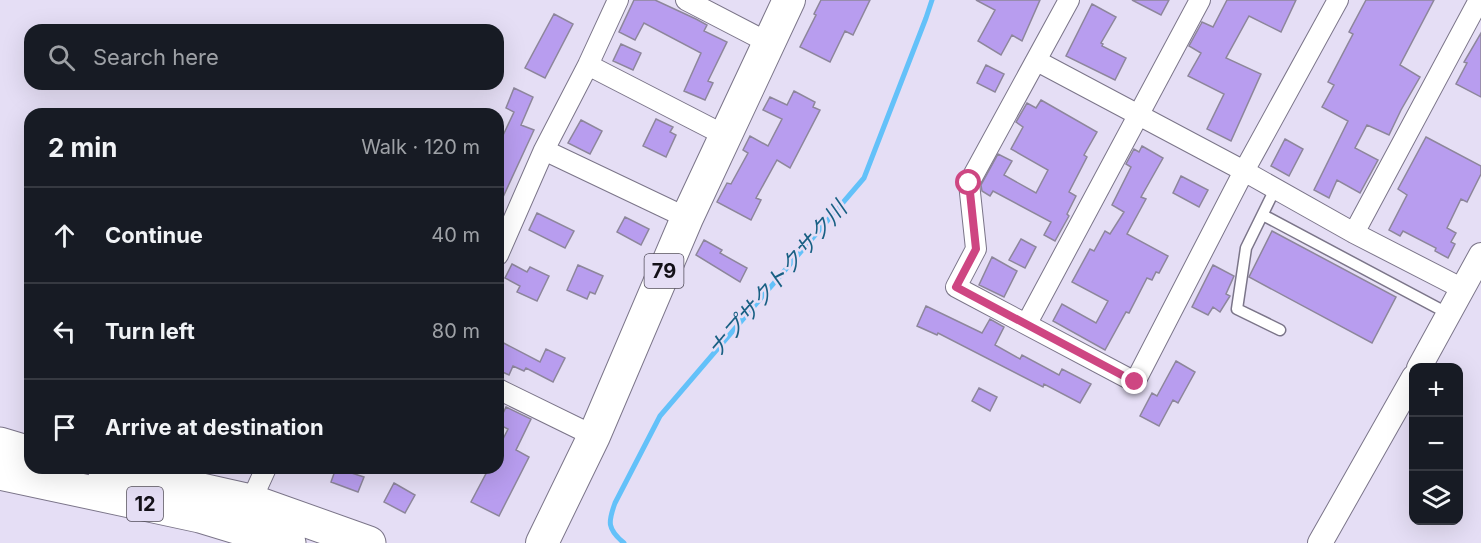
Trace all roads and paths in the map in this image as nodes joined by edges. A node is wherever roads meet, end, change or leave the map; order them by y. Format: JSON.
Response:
{"nodes":[{"id":1,"x":618,"y":0,"type":"edge"},
{"id":2,"x":686,"y":0,"type":"edge"},
{"id":3,"x":789,"y":0,"type":"edge"},
{"id":4,"x":1070,"y":0,"type":"edge"},
{"id":5,"x":1200,"y":0,"type":"edge"},
{"id":6,"x":1479,"y":0,"type":"edge"},
{"id":7,"x":1331,"y":2,"type":"edge"},
{"id":8,"x":769,"y":43,"type":"junction"},
{"id":9,"x":1037,"y":61,"type":"junction"},
{"id":10,"x":588,"y":65,"type":"junction"},
{"id":11,"x":1139,"y":116,"type":"junction"},
{"id":12,"x":726,"y":136,"type":"junction"},
{"id":13,"x":544,"y":150,"type":"junction"},
{"id":14,"x":1244,"y":171,"type":"junction"},
{"id":15,"x":1275,"y":189,"type":"junction"},
{"id":16,"x":1263,"y":215,"type":"junction"},
{"id":17,"x":687,"y":218,"type":"junction"},
{"id":18,"x":1354,"y":233,"type":"junction"},
{"id":19,"x":504,"y":241,"type":"edge"},
{"id":20,"x":1481,"y":255,"type":"edge"},
{"id":21,"x":1463,"y":289,"type":"junction"},
{"id":22,"x":1449,"y":314,"type":"junction"},
{"id":23,"x":1026,"y":323,"type":"junction"},
{"id":24,"x":1280,"y":330,"type":"dead end"},
{"id":25,"x":1422,"y":363,"type":"edge"},
{"id":26,"x":1409,"y":384,"type":"edge"},
{"id":27,"x":504,"y":392,"type":"edge"},
{"id":28,"x":594,"y":436,"type":"junction"},
{"id":29,"x":0,"y":444,"type":"edge"},
{"id":30,"x":24,"y":451,"type":"edge"},
{"id":31,"x":0,"y":473,"type":"edge"},
{"id":32,"x":131,"y":474,"type":"edge"},
{"id":33,"x":263,"y":474,"type":"edge"},
{"id":34,"x":251,"y":501,"type":"junction"},
{"id":35,"x":289,"y":543,"type":"edge"},
{"id":36,"x":369,"y":543,"type":"edge"},
{"id":37,"x":542,"y":543,"type":"edge"},
{"id":38,"x":1320,"y":543,"type":"edge"}],
"edges":[{"from":1,"to":10,"type":"street"},
{"from":2,"to":8,"type":"street"},
{"from":3,"to":8,"type":"main road","number":"79"},
{"from":4,"to":9,"type":"street"},
{"from":5,"to":11,"type":"street"},
{"from":6,"to":18,"type":"street"},
{"from":7,"to":14,"type":"street"},
{"from":8,"to":12,"type":"main road","number":"79"},
{"from":9,"to":11,"type":"street"},
{"from":9,"to":23,"type":"street"},
{"from":10,"to":12,"type":"street"},
{"from":10,"to":13,"type":"street"},
{"from":11,"to":14,"type":"street"},
{"from":11,"to":23,"type":"street"},
{"from":12,"to":17,"type":"main road","number":"79"},
{"from":13,"to":17,"type":"street"},
{"from":13,"to":19,"type":"street"},
{"from":14,"to":15,"type":"street"},
{"from":14,"to":23,"type":"street"},
{"from":15,"to":16,"type":"lane"},
{"from":15,"to":18,"type":"street"},
{"from":16,"to":22,"type":"lane"},
{"from":16,"to":24,"type":"lane"},
{"from":17,"to":28,"type":"main road","number":"79"},
{"from":18,"to":21,"type":"street"},
{"from":20,"to":21,"type":"street"},
{"from":21,"to":22,"type":"street"},
{"from":22,"to":25,"type":"street"},
{"from":26,"to":38,"type":"street"},
{"from":27,"to":28,"type":"street"},
{"from":28,"to":37,"type":"main road","number":"79"},
{"from":29,"to":30,"type":"highway"},
{"from":31,"to":35,"type":"highway","number":"12"},
{"from":32,"to":34,"type":"highway","number":"12"},
{"from":33,"to":34,"type":"street"},
{"from":34,"to":36,"type":"highway","number":"12"}]}
